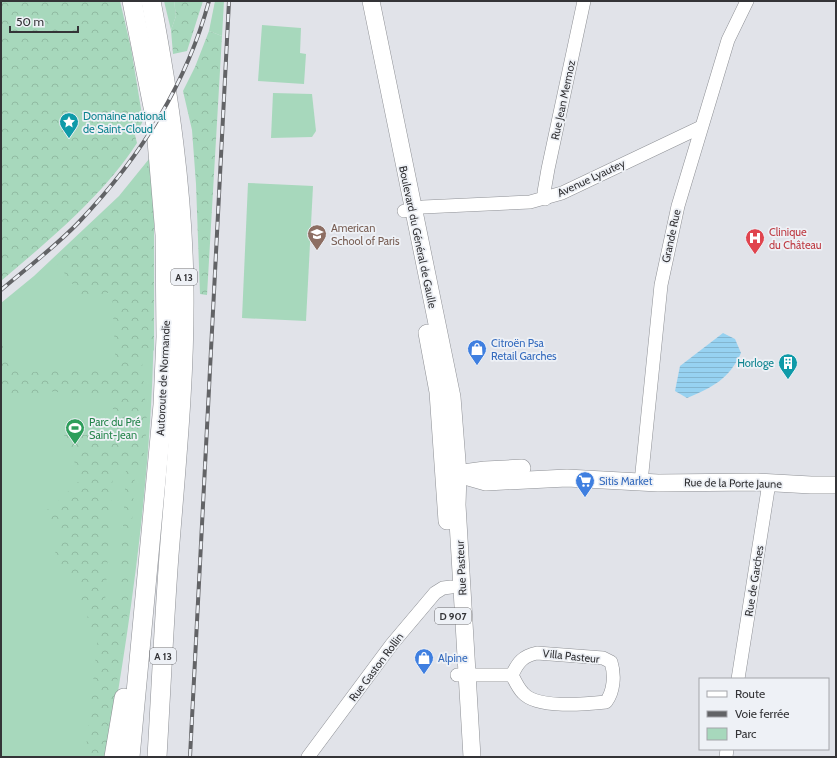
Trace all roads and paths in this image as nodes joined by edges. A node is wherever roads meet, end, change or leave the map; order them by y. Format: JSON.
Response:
{"nodes":[{"id":1,"x":132,"y":1,"type":"edge"},
{"id":2,"x":151,"y":1,"type":"edge"},
{"id":3,"x":363,"y":1,"type":"edge"},
{"id":4,"x":371,"y":1,"type":"edge"},
{"id":5,"x":584,"y":1,"type":"edge"},
{"id":6,"x":747,"y":1,"type":"edge"},
{"id":7,"x":701,"y":127,"type":"junction"},
{"id":8,"x":545,"y":199,"type":"junction"},
{"id":9,"x":408,"y":210,"type":"junction"},
{"id":10,"x":447,"y":416,"type":"junction"},
{"id":11,"x":452,"y":474,"type":"junction"},
{"id":12,"x":636,"y":482,"type":"junction"},
{"id":13,"x":769,"y":482,"type":"junction"},
{"id":14,"x":836,"y":485,"type":"edge"},
{"id":15,"x":451,"y":587,"type":"junction"},
{"id":16,"x":141,"y":646,"type":"junction"},
{"id":17,"x":462,"y":674,"type":"junction"},
{"id":18,"x":512,"y":675,"type":"junction"},
{"id":19,"x":738,"y":678,"type":"edge"},
{"id":20,"x":114,"y":757,"type":"edge"},
{"id":21,"x":130,"y":757,"type":"edge"},
{"id":22,"x":157,"y":757,"type":"edge"},
{"id":23,"x":308,"y":757,"type":"edge"},
{"id":24,"x":464,"y":757,"type":"edge"},
{"id":25,"x":472,"y":757,"type":"edge"}],
"edges":[{"from":1,"to":16,"type":"highway","name":"Autoroute de Normandie","number":"A 13"},
{"from":2,"to":22,"type":"highway","name":"Autoroute de Normandie","number":"A 13"},
{"from":3,"to":9,"type":"main road","name":"Boulevard du Général de Gaulle","number":"D 907"},
{"from":4,"to":9,"type":"main road","name":"Boulevard du Général de Gaulle","number":"D 907"},
{"from":5,"to":8,"type":"street","name":"Rue Jean Mermoz"},
{"from":6,"to":7,"type":"street","name":"Grande Rue"},
{"from":7,"to":8,"type":"street","name":"Avenue Lyautey"},
{"from":7,"to":12,"type":"street","name":"Grande Rue"},
{"from":8,"to":9,"type":"street","name":"Avenue Lyautey"},
{"from":9,"to":10,"type":"main road","name":"Boulevard du Général de Gaulle","number":"D 907"},
{"from":10,"to":11,"type":"main road","name":"Boulevard du Général de Gaulle","number":"D 907"},
{"from":10,"to":11,"type":"main road","name":"Boulevard du Général de Gaulle","number":"D 907"},
{"from":11,"to":12,"type":"main road","name":"Rue de la Porte Jaune"},
{"from":11,"to":15,"type":"main road","name":"Rue Pasteur","number":"D 907"},
{"from":11,"to":17,"type":"main road","name":"Rue Pasteur","number":"D 907"},
{"from":12,"to":13,"type":"main road","name":"Rue de la Porte Jaune"},
{"from":13,"to":14,"type":"main road","name":"Rue de la Porte Jaune"},
{"from":13,"to":19,"type":"street","name":"Rue de Garches"},
{"from":15,"to":17,"type":"main road","name":"Rue Pasteur","number":"D 907"},
{"from":15,"to":23,"type":"street","name":"Rue Gaston Rollin"},
{"from":16,"to":20,"type":"highway"},
{"from":16,"to":21,"type":"highway","name":"Autoroute de Normandie","number":"A 13"},
{"from":17,"to":18,"type":"street"},
{"from":17,"to":24,"type":"main road","name":"Rue Pasteur","number":"D 907"},
{"from":17,"to":25,"type":"main road","name":"Rue Pasteur","number":"D 907"},
{"from":18,"to":18,"type":"street","name":"Villa Pasteur"}]}
